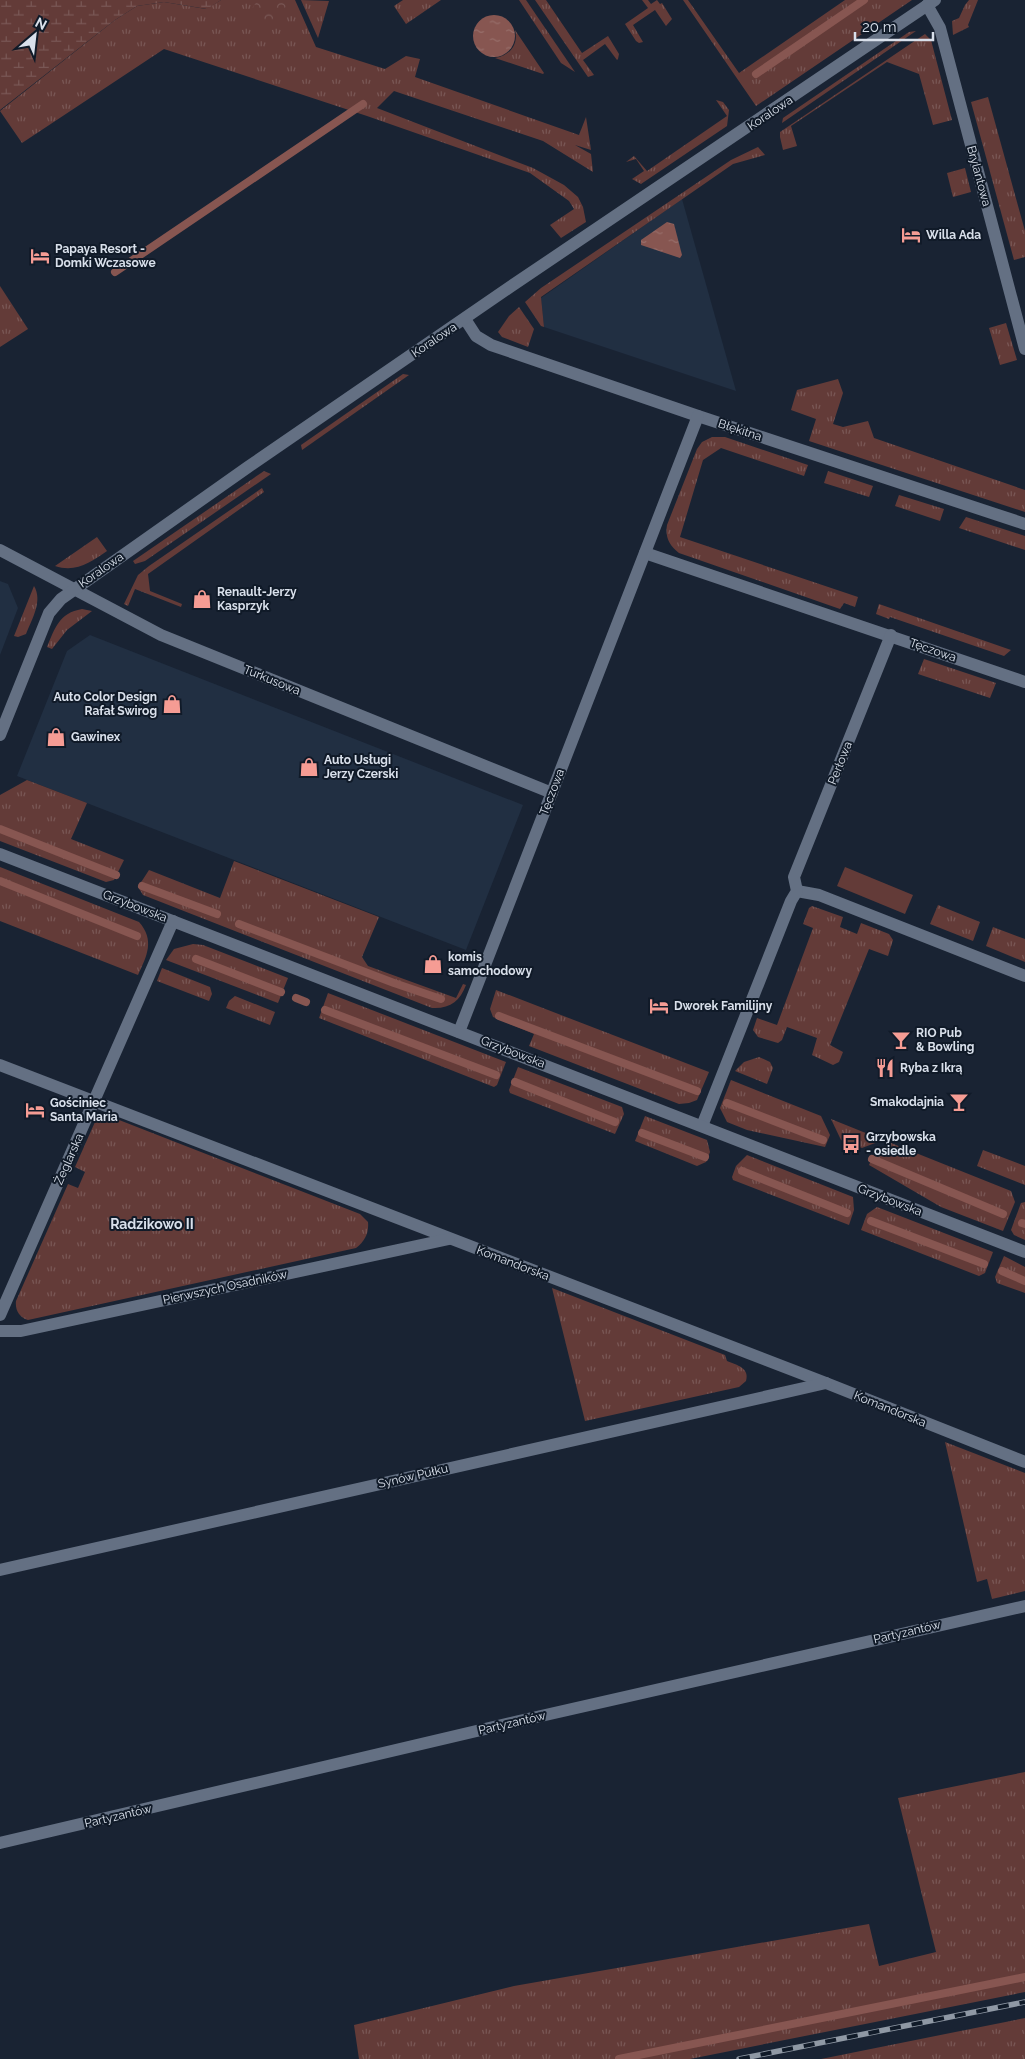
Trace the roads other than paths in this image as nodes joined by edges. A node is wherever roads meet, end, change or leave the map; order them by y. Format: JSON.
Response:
{"nodes":[{"id":1,"x":931,"y":3,"type":"edge"},
{"id":2,"x":465,"y":319,"type":"junction"},
{"id":3,"x":1025,"y":349,"type":"edge"},
{"id":4,"x":698,"y":416,"type":"junction"},
{"id":5,"x":1025,"y":524,"type":"edge"},
{"id":6,"x":0,"y":550,"type":"edge"},
{"id":7,"x":644,"y":553,"type":"junction"},
{"id":8,"x":74,"y":589,"type":"junction"},
{"id":9,"x":891,"y":636,"type":"junction"},
{"id":10,"x":1024,"y":678,"type":"edge"},
{"id":11,"x":0,"y":735,"type":"edge"},
{"id":12,"x":552,"y":793,"type":"junction"},
{"id":13,"x":0,"y":854,"type":"edge"},
{"id":14,"x":797,"y":891,"type":"junction"},
{"id":15,"x":173,"y":921,"type":"junction"},
{"id":16,"x":1025,"y":976,"type":"edge"},
{"id":17,"x":459,"y":1032,"type":"junction"},
{"id":18,"x":0,"y":1065,"type":"edge"},
{"id":19,"x":95,"y":1100,"type":"junction"},
{"id":20,"x":702,"y":1126,"type":"junction"},
{"id":21,"x":449,"y":1238,"type":"junction"},
{"id":22,"x":1025,"y":1252,"type":"edge"},
{"id":23,"x":0,"y":1315,"type":"edge"},
{"id":24,"x":0,"y":1331,"type":"edge"},
{"id":25,"x":826,"y":1383,"type":"junction"},
{"id":26,"x":1025,"y":1462,"type":"edge"},
{"id":27,"x":0,"y":1570,"type":"edge"},
{"id":28,"x":1025,"y":1606,"type":"edge"},
{"id":29,"x":0,"y":1844,"type":"edge"}],
"edges":[{"from":1,"to":2,"type":"street","name":"Koralowa"},
{"from":1,"to":3,"type":"street","name":"Brylantowa"},
{"from":2,"to":4,"type":"street","name":"Błękitna"},
{"from":2,"to":8,"type":"street","name":"Koralowa"},
{"from":4,"to":5,"type":"street","name":"Błękitna"},
{"from":4,"to":7,"type":"street","name":"Tęczowa"},
{"from":6,"to":8,"type":"street","name":"Turkusowa"},
{"from":7,"to":9,"type":"street","name":"Tęczowa"},
{"from":7,"to":12,"type":"street","name":"Tęczowa"},
{"from":8,"to":11,"type":"street","name":"Koralowa"},
{"from":8,"to":12,"type":"street","name":"Turkusowa"},
{"from":9,"to":10,"type":"street","name":"Tęczowa"},
{"from":9,"to":14,"type":"street","name":"Perłowa"},
{"from":12,"to":17,"type":"street","name":"Tęczowa"},
{"from":13,"to":15,"type":"street","name":"Grzybowska"},
{"from":14,"to":16,"type":"street"},
{"from":14,"to":20,"type":"street","name":"Perłowa"},
{"from":15,"to":17,"type":"street","name":"Grzybowska"},
{"from":15,"to":19,"type":"street","name":"Żeglarska"},
{"from":17,"to":20,"type":"street","name":"Grzybowska"},
{"from":18,"to":19,"type":"street","name":"Komandorska"},
{"from":19,"to":21,"type":"street","name":"Komandorska"},
{"from":19,"to":23,"type":"street","name":"Żeglarska"},
{"from":20,"to":22,"type":"street","name":"Grzybowska"},
{"from":21,"to":24,"type":"street","name":"Pierwszych Osadników"},
{"from":21,"to":25,"type":"street","name":"Komandorska"},
{"from":25,"to":26,"type":"street","name":"Komandorska"},
{"from":25,"to":27,"type":"street","name":"Synów Pułku"},
{"from":28,"to":29,"type":"street","name":"Partyzantów"}]}
